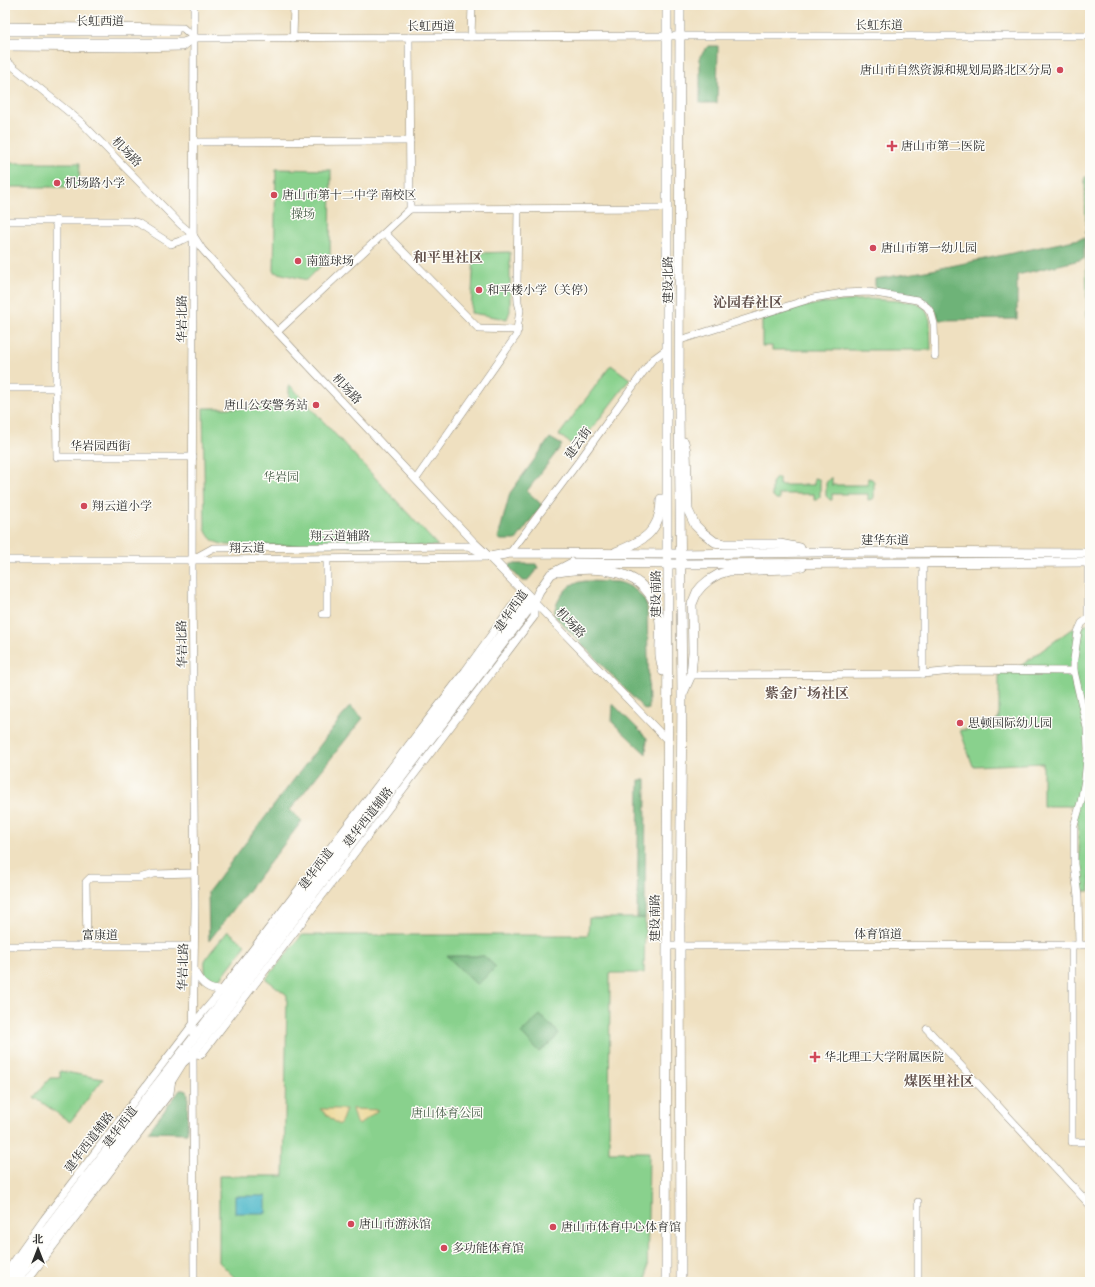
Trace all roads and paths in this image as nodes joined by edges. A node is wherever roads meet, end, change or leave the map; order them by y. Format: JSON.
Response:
{"nodes":[{"id":1,"x":194,"y":5,"type":"edge"},
{"id":2,"x":294,"y":5,"type":"edge"},
{"id":3,"x":472,"y":5,"type":"edge"},
{"id":4,"x":667,"y":5,"type":"edge"},
{"id":5,"x":680,"y":5,"type":"edge"},
{"id":6,"x":5,"y":26,"type":"edge"},
{"id":7,"x":5,"y":32,"type":"edge"},
{"id":8,"x":667,"y":36,"type":"junction"},
{"id":9,"x":681,"y":36,"type":"junction"},
{"id":10,"x":1090,"y":36,"type":"edge"},
{"id":11,"x":409,"y":37,"type":"junction"},
{"id":12,"x":472,"y":37,"type":"junction"},
{"id":13,"x":194,"y":38,"type":"junction"},
{"id":14,"x":293,"y":38,"type":"junction"},
{"id":15,"x":5,"y":42,"type":"edge"},
{"id":16,"x":5,"y":47,"type":"edge"},
{"id":17,"x":5,"y":60,"type":"edge"},
{"id":18,"x":410,"y":141,"type":"junction"},
{"id":19,"x":194,"y":142,"type":"junction"},
{"id":20,"x":518,"y":208,"type":"junction"},
{"id":21,"x":666,"y":208,"type":"junction"},
{"id":22,"x":410,"y":209,"type":"junction"},
{"id":23,"x":56,"y":220,"type":"junction"},
{"id":24,"x":5,"y":221,"type":"edge"},
{"id":25,"x":385,"y":233,"type":"junction"},
{"id":26,"x":192,"y":235,"type":"junction"},
{"id":27,"x":1090,"y":280,"type":"edge"},
{"id":28,"x":1090,"y":316,"type":"edge"},
{"id":29,"x":518,"y":330,"type":"junction"},
{"id":30,"x":277,"y":332,"type":"junction"},
{"id":31,"x":680,"y":340,"type":"junction"},
{"id":32,"x":667,"y":349,"type":"junction"},
{"id":33,"x":934,"y":356,"type":"dead end"},
{"id":34,"x":5,"y":388,"type":"edge"},
{"id":35,"x":56,"y":388,"type":"junction"},
{"id":36,"x":679,"y":410,"type":"junction"},
{"id":37,"x":667,"y":418,"type":"junction"},
{"id":38,"x":192,"y":457,"type":"junction"},
{"id":39,"x":416,"y":479,"type":"junction"},
{"id":40,"x":817,"y":552,"type":"junction"},
{"id":41,"x":510,"y":553,"type":"junction"},
{"id":42,"x":611,"y":554,"type":"junction"},
{"id":43,"x":666,"y":554,"type":"junction"},
{"id":44,"x":490,"y":556,"type":"junction"},
{"id":45,"x":327,"y":558,"type":"junction"},
{"id":46,"x":680,"y":559,"type":"junction"},
{"id":47,"x":1089,"y":559,"type":"edge"},
{"id":48,"x":5,"y":560,"type":"edge"},
{"id":49,"x":192,"y":560,"type":"junction"},
{"id":50,"x":818,"y":562,"type":"junction"},
{"id":51,"x":923,"y":563,"type":"junction"},
{"id":52,"x":668,"y":564,"type":"junction"},
{"id":53,"x":501,"y":568,"type":"junction"},
{"id":54,"x":551,"y":574,"type":"junction"},
{"id":55,"x":517,"y":586,"type":"junction"},
{"id":56,"x":539,"y":591,"type":"junction"},
{"id":57,"x":531,"y":600,"type":"junction"},
{"id":58,"x":323,"y":614,"type":"dead end"},
{"id":59,"x":1074,"y":671,"type":"junction"},
{"id":60,"x":923,"y":674,"type":"junction"},
{"id":61,"x":692,"y":676,"type":"junction"},
{"id":62,"x":667,"y":693,"type":"junction"},
{"id":63,"x":682,"y":696,"type":"junction"},
{"id":64,"x":667,"y":740,"type":"junction"},
{"id":65,"x":194,"y":873,"type":"junction"},
{"id":66,"x":1075,"y":945,"type":"junction"},
{"id":67,"x":1090,"y":945,"type":"edge"},
{"id":68,"x":5,"y":946,"type":"edge"},
{"id":69,"x":87,"y":946,"type":"junction"},
{"id":70,"x":194,"y":946,"type":"junction"},
{"id":71,"x":667,"y":946,"type":"junction"},
{"id":72,"x":680,"y":946,"type":"junction"},
{"id":73,"x":194,"y":970,"type":"junction"},
{"id":74,"x":231,"y":990,"type":"junction"},
{"id":75,"x":221,"y":991,"type":"junction"},
{"id":76,"x":193,"y":1024,"type":"junction"},
{"id":77,"x":927,"y":1029,"type":"dead end"},
{"id":78,"x":193,"y":1040,"type":"junction"},
{"id":79,"x":193,"y":1053,"type":"junction"},
{"id":80,"x":172,"y":1079,"type":"junction"},
{"id":81,"x":1090,"y":1142,"type":"edge"},
{"id":82,"x":918,"y":1202,"type":"dead end"},
{"id":83,"x":1090,"y":1205,"type":"edge"},
{"id":84,"x":5,"y":1274,"type":"edge"},
{"id":85,"x":6,"y":1282,"type":"edge"},
{"id":86,"x":16,"y":1282,"type":"edge"},
{"id":87,"x":26,"y":1282,"type":"edge"},
{"id":88,"x":194,"y":1282,"type":"edge"},
{"id":89,"x":666,"y":1282,"type":"edge"},
{"id":90,"x":681,"y":1282,"type":"edge"},
{"id":91,"x":918,"y":1282,"type":"edge"}],
"edges":[{"from":1,"to":13,"type":"street","name":"华岩北路"},
{"from":2,"to":14,"type":"street"},
{"from":3,"to":12,"type":"street"},
{"from":4,"to":8,"type":"main road","name":"建设北路"},
{"from":5,"to":9,"type":"main road","name":"建设北路"},
{"from":6,"to":13,"type":"street"},
{"from":7,"to":13,"type":"street","name":"长虹西道"},
{"from":8,"to":9,"type":"street","name":"长虹东道"},
{"from":8,"to":12,"type":"street","name":"长虹西道"},
{"from":8,"to":21,"type":"main road","name":"建设北路"},
{"from":9,"to":10,"type":"street","name":"长虹东道"},
{"from":9,"to":31,"type":"main road","name":"建设北路"},
{"from":11,"to":12,"type":"street","name":"长虹西道"},
{"from":11,"to":14,"type":"street","name":"长虹西道"},
{"from":11,"to":18,"type":"street"},
{"from":13,"to":14,"type":"street","name":"长虹西道"},
{"from":13,"to":15,"type":"street","name":"长虹西道"},
{"from":13,"to":16,"type":"street"},
{"from":13,"to":19,"type":"street","name":"华岩北路"},
{"from":17,"to":26,"type":"street","name":"机场路"},
{"from":18,"to":19,"type":"street"},
{"from":18,"to":22,"type":"street"},
{"from":19,"to":26,"type":"street","name":"华岩北路"},
{"from":20,"to":21,"type":"street"},
{"from":20,"to":22,"type":"street"},
{"from":20,"to":29,"type":"street"},
{"from":21,"to":32,"type":"main road","name":"建设北路"},
{"from":22,"to":25,"type":"street"},
{"from":23,"to":24,"type":"street"},
{"from":23,"to":26,"type":"street"},
{"from":23,"to":35,"type":"street"},
{"from":25,"to":29,"type":"street"},
{"from":25,"to":30,"type":"street"},
{"from":26,"to":30,"type":"street","name":"机场路"},
{"from":26,"to":38,"type":"street","name":"华岩北路"},
{"from":27,"to":28,"type":"street"},
{"from":29,"to":39,"type":"street"},
{"from":30,"to":39,"type":"street","name":"机场路"},
{"from":31,"to":33,"type":"street"},
{"from":31,"to":36,"type":"main road","name":"建设北路"},
{"from":32,"to":37,"type":"main road","name":"建设北路"},
{"from":32,"to":41,"type":"street","name":"建云街"},
{"from":34,"to":35,"type":"street"},
{"from":35,"to":38,"type":"street","name":"华岩园西街"},
{"from":36,"to":40,"type":"main road"},
{"from":36,"to":46,"type":"main road","name":"建设北路"},
{"from":37,"to":42,"type":"main road"},
{"from":37,"to":43,"type":"main road","name":"建设北路"},
{"from":38,"to":49,"type":"street","name":"华岩北路"},
{"from":39,"to":44,"type":"street","name":"机场路"},
{"from":40,"to":46,"type":"main road","name":"建华东道"},
{"from":40,"to":47,"type":"main road","name":"建华东道"},
{"from":41,"to":42,"type":"main road"},
{"from":41,"to":44,"type":"main road"},
{"from":41,"to":53,"type":"main road"},
{"from":42,"to":43,"type":"main road"},
{"from":43,"to":46,"type":"main road"},
{"from":43,"to":52,"type":"main road","name":"建设南路"},
{"from":44,"to":45,"type":"street","name":"翔云道"},
{"from":44,"to":49,"type":"street","name":"翔云道辅路"},
{"from":44,"to":53,"type":"main road","name":"机场路"},
{"from":45,"to":49,"type":"street","name":"翔云道"},
{"from":45,"to":58,"type":"street"},
{"from":46,"to":50,"type":"main road","name":"建华东道"},
{"from":46,"to":52,"type":"main road","name":"建华西道"},
{"from":46,"to":63,"type":"main road","name":"建设南路"},
{"from":47,"to":51,"type":"main road","name":"建华东道"},
{"from":47,"to":59,"type":"street"},
{"from":48,"to":49,"type":"street","name":"翔云道"},
{"from":49,"to":65,"type":"street","name":"华岩北路"},
{"from":50,"to":51,"type":"main road","name":"建华东道"},
{"from":50,"to":61,"type":"main road"},
{"from":51,"to":60,"type":"street"},
{"from":52,"to":54,"type":"main road","name":"建华西道"},
{"from":52,"to":62,"type":"main road","name":"建设南路"},
{"from":53,"to":55,"type":"main road","name":"机场路"},
{"from":54,"to":56,"type":"main road","name":"建华西道"},
{"from":54,"to":62,"type":"main road"},
{"from":55,"to":56,"type":"main road"},
{"from":55,"to":57,"type":"main road","name":"机场路"},
{"from":56,"to":57,"type":"main road","name":"建华西道"},
{"from":57,"to":64,"type":"street","name":"机场路"},
{"from":57,"to":74,"type":"main road","name":"建华西道"},
{"from":57,"to":75,"type":"street","name":"建华西道辅路"},
{"from":57,"to":79,"type":"main road","name":"建华西道"},
{"from":59,"to":60,"type":"street"},
{"from":59,"to":66,"type":"street"},
{"from":60,"to":61,"type":"street"},
{"from":61,"to":63,"type":"main road"},
{"from":62,"to":64,"type":"main road","name":"建设南路"},
{"from":63,"to":72,"type":"main road","name":"建设南路"},
{"from":64,"to":71,"type":"main road","name":"建设南路"},
{"from":65,"to":69,"type":"street"},
{"from":65,"to":70,"type":"street","name":"华岩北路"},
{"from":66,"to":67,"type":"street","name":"体育馆道"},
{"from":66,"to":72,"type":"street","name":"体育馆道"},
{"from":66,"to":81,"type":"street"},
{"from":68,"to":69,"type":"street","name":"富康道"},
{"from":69,"to":70,"type":"street","name":"富康道"},
{"from":70,"to":73,"type":"street","name":"华岩北路"},
{"from":71,"to":72,"type":"street","name":"体育馆道"},
{"from":71,"to":89,"type":"main road","name":"建设南路"},
{"from":72,"to":90,"type":"main road","name":"建设南路"},
{"from":73,"to":75,"type":"street"},
{"from":73,"to":76,"type":"street","name":"华岩北路"},
{"from":74,"to":75,"type":"street"},
{"from":74,"to":78,"type":"main road","name":"建华西道"},
{"from":75,"to":76,"type":"street","name":"建华西道辅路"},
{"from":76,"to":78,"type":"street","name":"华岩北路"},
{"from":76,"to":84,"type":"street","name":"建华西道辅路"},
{"from":77,"to":83,"type":"street"},
{"from":78,"to":79,"type":"street","name":"华岩北路"},
{"from":78,"to":85,"type":"main road","name":"建华西道"},
{"from":79,"to":80,"type":"main road","name":"建华西道"},
{"from":79,"to":88,"type":"street","name":"华岩北路"},
{"from":80,"to":86,"type":"main road","name":"建华西道"},
{"from":80,"to":87,"type":"street"},
{"from":82,"to":91,"type":"street"}]}
